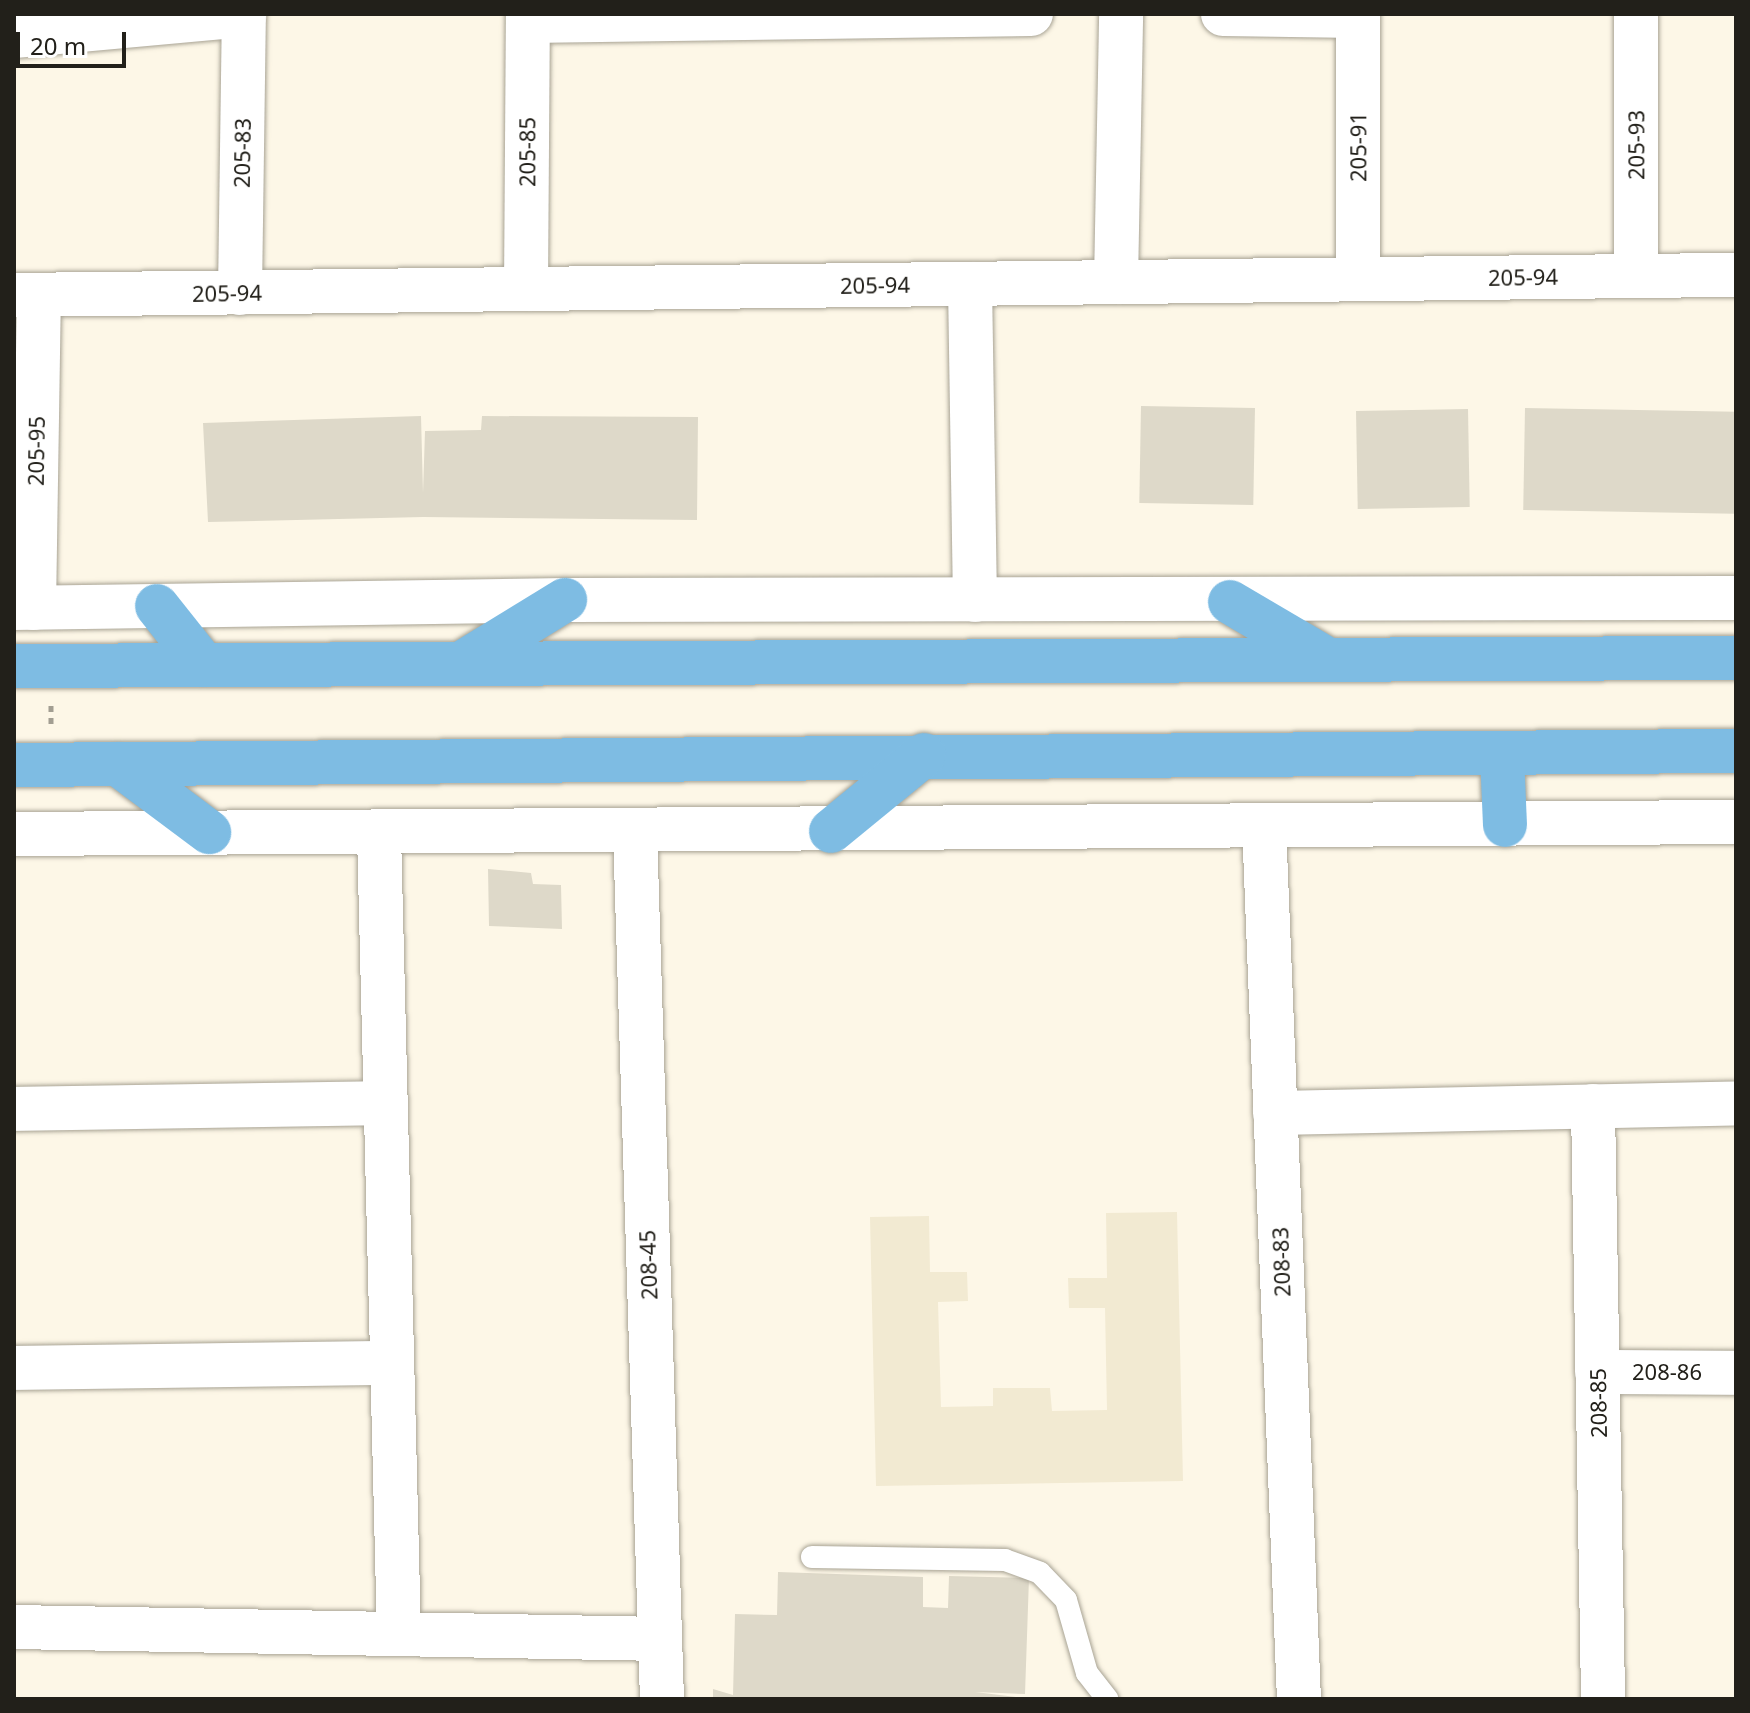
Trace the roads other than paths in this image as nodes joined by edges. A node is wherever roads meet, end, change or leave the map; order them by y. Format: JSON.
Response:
{"nodes":[{"id":1,"x":244,"y":14,"type":"edge"},
{"id":2,"x":1031,"y":14,"type":"edge"},
{"id":3,"x":1121,"y":14,"type":"edge"},
{"id":4,"x":1223,"y":14,"type":"edge"},
{"id":5,"x":1636,"y":14,"type":"edge"},
{"id":6,"x":1358,"y":15,"type":"edge"},
{"id":7,"x":805,"y":16,"type":"edge"},
{"id":8,"x":528,"y":17,"type":"edge"},
{"id":9,"x":14,"y":36,"type":"edge"},
{"id":10,"x":1736,"y":275,"type":"edge"},
{"id":11,"x":1636,"y":276,"type":"junction"},
{"id":12,"x":1358,"y":279,"type":"junction"},
{"id":13,"x":1116,"y":282,"type":"junction"},
{"id":14,"x":970,"y":284,"type":"junction"},
{"id":15,"x":526,"y":289,"type":"junction"},
{"id":16,"x":240,"y":293,"type":"junction"},
{"id":17,"x":26,"y":295,"type":"edge"},
{"id":18,"x":1736,"y":598,"type":"edge"},
{"id":19,"x":565,"y":600,"type":"junction"},
{"id":20,"x":975,"y":600,"type":"junction"},
{"id":21,"x":1230,"y":602,"type":"junction"},
{"id":22,"x":157,"y":606,"type":"junction"},
{"id":23,"x":24,"y":608,"type":"edge"},
{"id":24,"x":1736,"y":658,"type":"edge"},
{"id":25,"x":1327,"y":659,"type":"junction"},
{"id":26,"x":462,"y":663,"type":"junction"},
{"id":27,"x":204,"y":665,"type":"junction"},
{"id":28,"x":14,"y":666,"type":"edge"},
{"id":29,"x":1736,"y":751,"type":"edge"},
{"id":30,"x":1502,"y":754,"type":"junction"},
{"id":31,"x":924,"y":755,"type":"junction"},
{"id":32,"x":118,"y":764,"type":"junction"},
{"id":33,"x":14,"y":765,"type":"edge"},
{"id":34,"x":1736,"y":822,"type":"edge"},
{"id":35,"x":1264,"y":825,"type":"junction"},
{"id":36,"x":1505,"y":825,"type":"junction"},
{"id":37,"x":635,"y":831,"type":"junction"},
{"id":38,"x":831,"y":831,"type":"junction"},
{"id":39,"x":209,"y":832,"type":"junction"},
{"id":40,"x":14,"y":834,"type":"edge"},
{"id":41,"x":379,"y":834,"type":"junction"},
{"id":42,"x":386,"y":1103,"type":"junction"},
{"id":43,"x":1736,"y":1103,"type":"edge"},
{"id":44,"x":1593,"y":1106,"type":"junction"},
{"id":45,"x":14,"y":1109,"type":"edge"},
{"id":46,"x":1275,"y":1113,"type":"junction"},
{"id":47,"x":392,"y":1363,"type":"junction"},
{"id":48,"x":14,"y":1368,"type":"edge"},
{"id":49,"x":1597,"y":1372,"type":"junction"},
{"id":50,"x":1736,"y":1373,"type":"edge"},
{"id":51,"x":812,"y":1557,"type":"dead end"},
{"id":52,"x":14,"y":1627,"type":"edge"},
{"id":53,"x":399,"y":1634,"type":"junction"},
{"id":54,"x":660,"y":1639,"type":"junction"},
{"id":55,"x":662,"y":1699,"type":"edge"},
{"id":56,"x":1107,"y":1699,"type":"edge"},
{"id":57,"x":1299,"y":1699,"type":"edge"},
{"id":58,"x":1603,"y":1699,"type":"edge"}],
"edges":[{"from":1,"to":9,"type":"street"},
{"from":1,"to":16,"type":"street","name":"205-83"},
{"from":2,"to":7,"type":"street"},
{"from":3,"to":13,"type":"street"},
{"from":4,"to":6,"type":"street"},
{"from":5,"to":11,"type":"street","name":"205-93"},
{"from":6,"to":12,"type":"street","name":"205-91"},
{"from":7,"to":8,"type":"street"},
{"from":8,"to":15,"type":"street","name":"205-85"},
{"from":10,"to":11,"type":"street","name":"205-94"},
{"from":11,"to":12,"type":"street","name":"205-94"},
{"from":12,"to":13,"type":"street","name":"205-94"},
{"from":13,"to":14,"type":"street","name":"205-94"},
{"from":14,"to":15,"type":"street","name":"205-94"},
{"from":14,"to":20,"type":"street"},
{"from":15,"to":16,"type":"street","name":"205-94"},
{"from":16,"to":17,"type":"street","name":"205-94"},
{"from":17,"to":23,"type":"street","name":"205-95"},
{"from":18,"to":21,"type":"street"},
{"from":19,"to":20,"type":"street"},
{"from":19,"to":22,"type":"street"},
{"from":19,"to":26,"type":"main road"},
{"from":20,"to":21,"type":"street"},
{"from":21,"to":25,"type":"main road"},
{"from":22,"to":23,"type":"street"},
{"from":22,"to":27,"type":"main road"},
{"from":24,"to":25,"type":"main road"},
{"from":25,"to":26,"type":"main road"},
{"from":26,"to":27,"type":"main road"},
{"from":27,"to":28,"type":"main road"},
{"from":29,"to":30,"type":"main road"},
{"from":30,"to":31,"type":"main road"},
{"from":30,"to":36,"type":"main road"},
{"from":31,"to":32,"type":"main road"},
{"from":31,"to":38,"type":"main road"},
{"from":32,"to":33,"type":"main road"},
{"from":32,"to":39,"type":"main road"},
{"from":34,"to":36,"type":"street"},
{"from":35,"to":36,"type":"street"},
{"from":35,"to":38,"type":"street"},
{"from":35,"to":46,"type":"street","name":"208-83"},
{"from":37,"to":38,"type":"street"},
{"from":37,"to":41,"type":"street"},
{"from":37,"to":54,"type":"street","name":"208-45"},
{"from":39,"to":40,"type":"street"},
{"from":39,"to":41,"type":"street"},
{"from":41,"to":42,"type":"street"},
{"from":42,"to":45,"type":"street"},
{"from":42,"to":47,"type":"street"},
{"from":43,"to":44,"type":"street"},
{"from":44,"to":46,"type":"street"},
{"from":44,"to":49,"type":"street","name":"208-85"},
{"from":46,"to":57,"type":"street","name":"208-83"},
{"from":47,"to":48,"type":"street"},
{"from":47,"to":53,"type":"street"},
{"from":49,"to":50,"type":"street","name":"208-86"},
{"from":49,"to":58,"type":"street","name":"208-85"},
{"from":51,"to":56,"type":"lane"},
{"from":52,"to":53,"type":"street"},
{"from":53,"to":54,"type":"street"},
{"from":54,"to":55,"type":"street","name":"208-45"}]}
